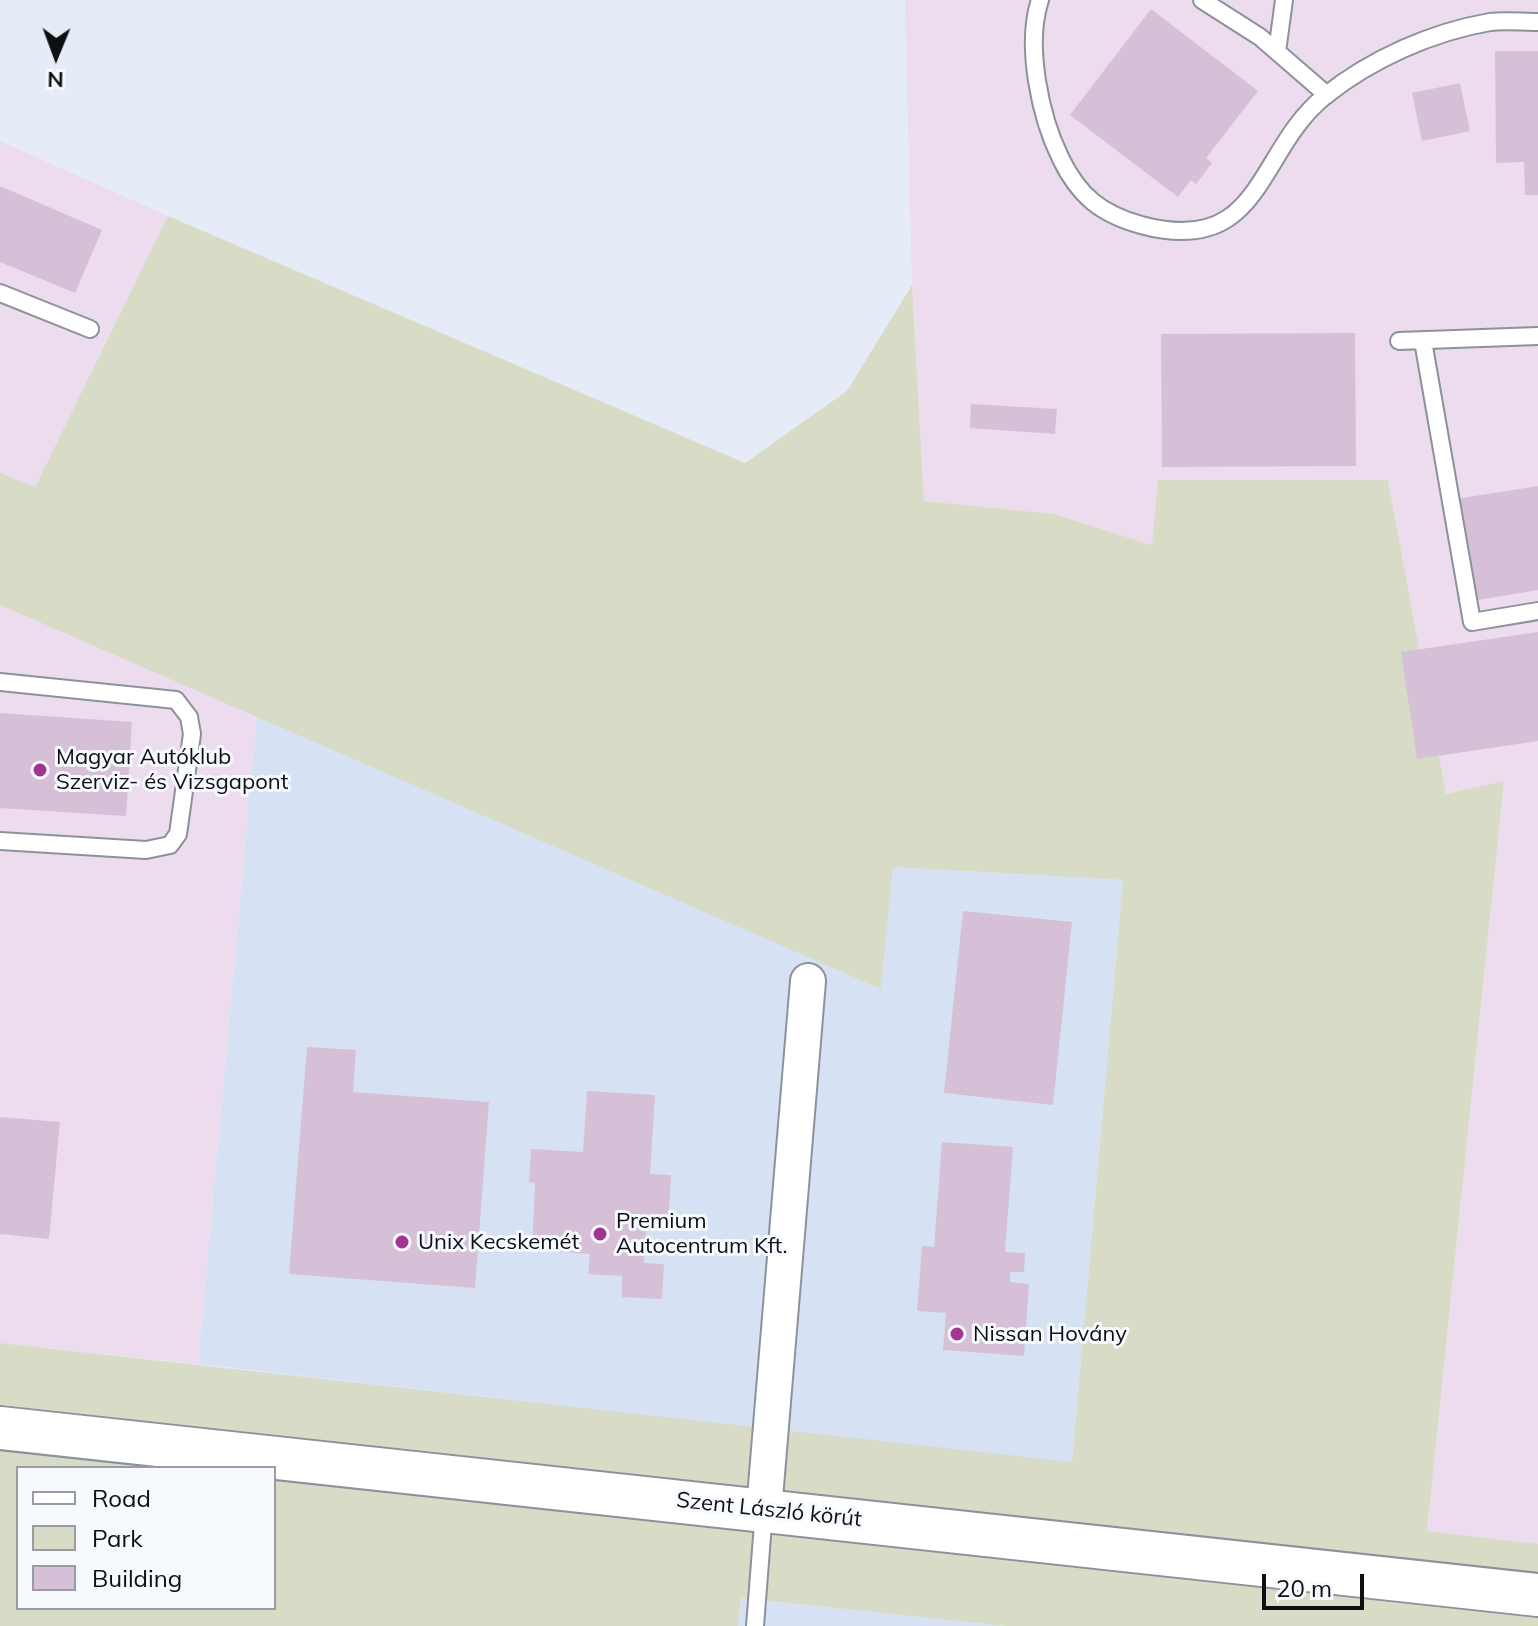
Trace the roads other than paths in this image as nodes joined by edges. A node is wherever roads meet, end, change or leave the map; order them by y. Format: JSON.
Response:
{"nodes":[{"id":1,"x":1202,"y":0,"type":"edge"},
{"id":2,"x":1284,"y":0,"type":"edge"},
{"id":3,"x":1040,"y":1,"type":"edge"},
{"id":4,"x":1538,"y":22,"type":"edge"},
{"id":5,"x":1277,"y":52,"type":"junction"},
{"id":6,"x":1327,"y":95,"type":"junction"},
{"id":7,"x":0,"y":293,"type":"edge"},
{"id":8,"x":90,"y":329,"type":"dead end"},
{"id":9,"x":1538,"y":336,"type":"edge"},
{"id":10,"x":1399,"y":341,"type":"dead end"},
{"id":11,"x":1423,"y":341,"type":"junction"},
{"id":12,"x":1538,"y":611,"type":"edge"},
{"id":13,"x":0,"y":682,"type":"edge"},
{"id":14,"x":0,"y":841,"type":"edge"},
{"id":15,"x":808,"y":981,"type":"dead end"},
{"id":16,"x":0,"y":1428,"type":"edge"},
{"id":17,"x":764,"y":1510,"type":"junction"},
{"id":18,"x":1538,"y":1595,"type":"edge"},
{"id":19,"x":755,"y":1626,"type":"edge"}],
"edges":[{"from":1,"to":5,"type":"lane"},
{"from":2,"to":5,"type":"lane"},
{"from":3,"to":6,"type":"lane"},
{"from":4,"to":6,"type":"lane"},
{"from":5,"to":6,"type":"lane"},
{"from":7,"to":8,"type":"lane"},
{"from":9,"to":11,"type":"lane"},
{"from":10,"to":11,"type":"lane"},
{"from":11,"to":12,"type":"lane"},
{"from":13,"to":14,"type":"lane"},
{"from":15,"to":17,"type":"street"},
{"from":16,"to":17,"type":"street","name":"Szent László körút"},
{"from":17,"to":18,"type":"street","name":"Szent László körút"},
{"from":17,"to":19,"type":"lane"}]}
